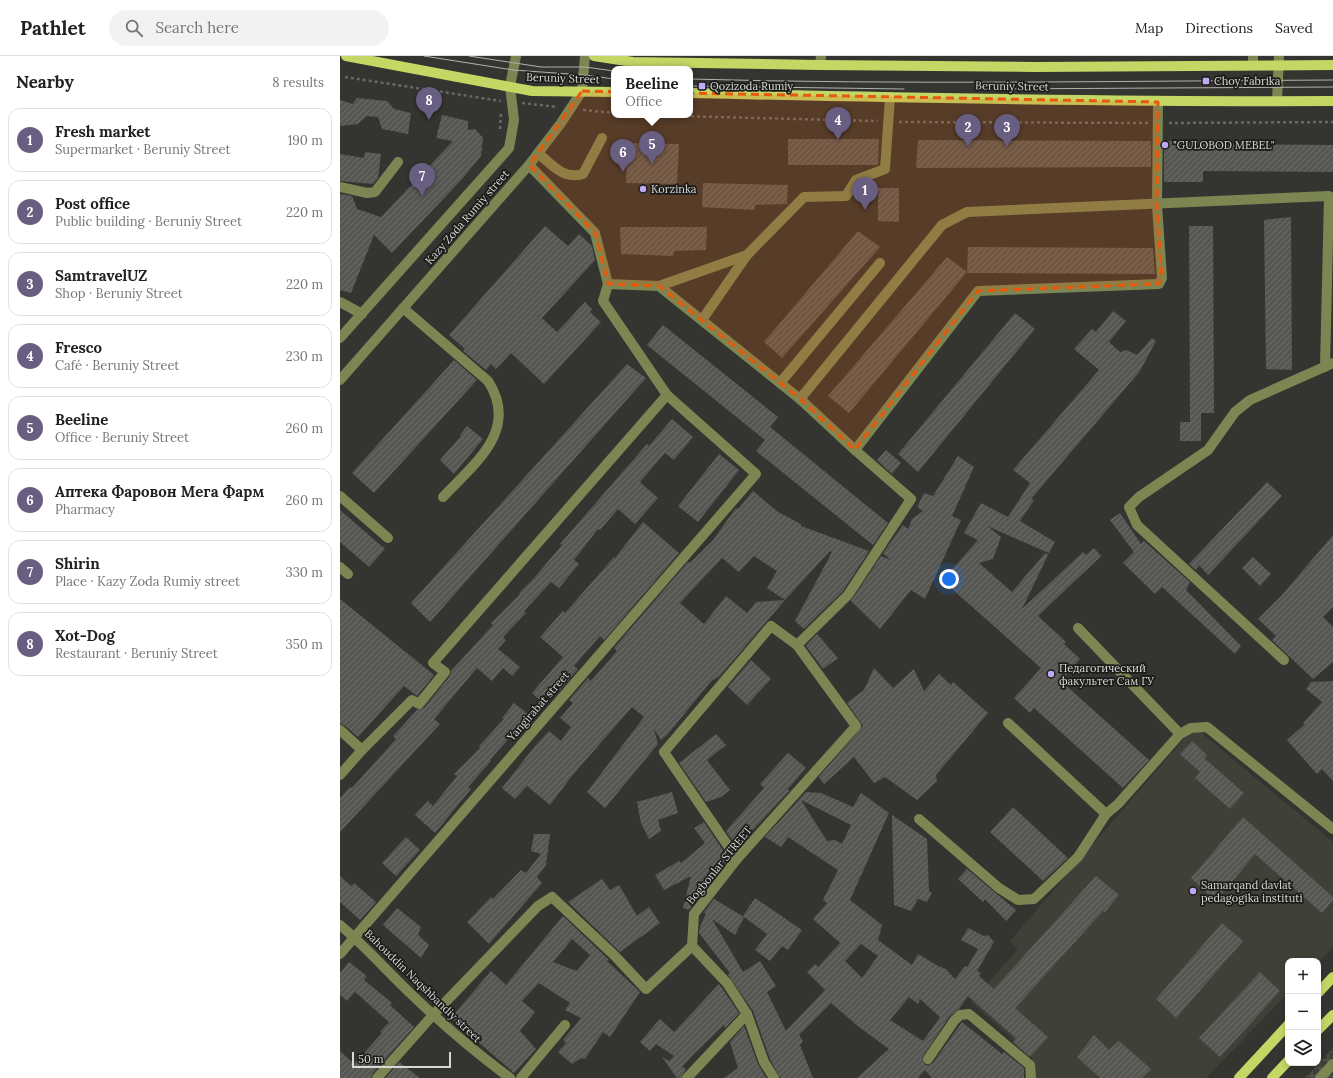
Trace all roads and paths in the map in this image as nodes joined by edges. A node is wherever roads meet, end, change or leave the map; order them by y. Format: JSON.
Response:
{"nodes":[{"id":1,"x":346,"y":56,"type":"edge"},
{"id":2,"x":516,"y":56,"type":"edge"},
{"id":3,"x":586,"y":56,"type":"edge"},
{"id":4,"x":594,"y":56,"type":"edge"},
{"id":5,"x":820,"y":60,"type":"edge"},
{"id":6,"x":1253,"y":60,"type":"edge"},
{"id":7,"x":1278,"y":60,"type":"edge"},
{"id":8,"x":1333,"y":65,"type":"edge"},
{"id":9,"x":345,"y":77,"type":"dead end"},
{"id":10,"x":510,"y":86,"type":"junction"},
{"id":11,"x":582,"y":91,"type":"junction"},
{"id":12,"x":611,"y":92,"type":"edge"},
{"id":13,"x":693,"y":93,"type":"edge"},
{"id":14,"x":890,"y":97,"type":"junction"},
{"id":15,"x":1277,"y":101,"type":"junction"},
{"id":16,"x":1333,"y":101,"type":"edge"},
{"id":17,"x":1158,"y":102,"type":"junction"},
{"id":18,"x":693,"y":116,"type":"edge"},
{"id":19,"x":888,"y":121,"type":"junction"},
{"id":20,"x":1333,"y":122,"type":"edge"},
{"id":21,"x":1158,"y":123,"type":"junction"},
{"id":22,"x":500,"y":131,"type":"dead end"},
{"id":23,"x":602,"y":138,"type":"dead end"},
{"id":24,"x":538,"y":153,"type":"junction"},
{"id":25,"x":398,"y":162,"type":"dead end"},
{"id":26,"x":529,"y":166,"type":"junction"},
{"id":27,"x":340,"y":187,"type":"edge"},
{"id":28,"x":1157,"y":205,"type":"junction"},
{"id":29,"x":747,"y":255,"type":"junction"},
{"id":30,"x":880,"y":263,"type":"dead end"},
{"id":31,"x":608,"y":284,"type":"junction"},
{"id":32,"x":659,"y":286,"type":"junction"},
{"id":33,"x":340,"y":302,"type":"edge"},
{"id":34,"x":404,"y":308,"type":"junction"},
{"id":35,"x":362,"y":314,"type":"junction"},
{"id":36,"x":702,"y":320,"type":"junction"},
{"id":37,"x":340,"y":338,"type":"edge"},
{"id":38,"x":1329,"y":365,"type":"edge"},
{"id":39,"x":340,"y":380,"type":"edge"},
{"id":40,"x":780,"y":383,"type":"junction"},
{"id":41,"x":667,"y":395,"type":"junction"},
{"id":42,"x":800,"y":399,"type":"junction"},
{"id":43,"x":855,"y":450,"type":"junction"},
{"id":44,"x":340,"y":496,"type":"edge"},
{"id":45,"x":443,"y":497,"type":"dead end"},
{"id":46,"x":388,"y":538,"type":"dead end"},
{"id":47,"x":1078,"y":628,"type":"dead end"},
{"id":48,"x":797,"y":645,"type":"junction"},
{"id":49,"x":1284,"y":660,"type":"dead end"},
{"id":50,"x":1008,"y":723,"type":"dead end"},
{"id":51,"x":340,"y":730,"type":"edge"},
{"id":52,"x":1180,"y":734,"type":"junction"},
{"id":53,"x":362,"y":750,"type":"junction"},
{"id":54,"x":340,"y":775,"type":"edge"},
{"id":55,"x":1106,"y":814,"type":"junction"},
{"id":56,"x":919,"y":819,"type":"dead end"},
{"id":57,"x":1333,"y":829,"type":"edge"},
{"id":58,"x":737,"y":858,"type":"junction"},
{"id":59,"x":340,"y":926,"type":"edge"},
{"id":60,"x":354,"y":937,"type":"junction"},
{"id":61,"x":692,"y":946,"type":"junction"},
{"id":62,"x":340,"y":954,"type":"edge"},
{"id":63,"x":1333,"y":977,"type":"edge"},
{"id":64,"x":1321,"y":990,"type":"edge"},
{"id":65,"x":747,"y":1014,"type":"junction"},
{"id":66,"x":433,"y":1015,"type":"junction"},
{"id":67,"x":1333,"y":1015,"type":"edge"},
{"id":68,"x":565,"y":1025,"type":"dead end"},
{"id":69,"x":1321,"y":1027,"type":"edge"},
{"id":70,"x":1285,"y":1028,"type":"edge"},
{"id":71,"x":928,"y":1059,"type":"dead end"},
{"id":72,"x":1285,"y":1064,"type":"edge"},
{"id":73,"x":1333,"y":1064,"type":"edge"},
{"id":74,"x":378,"y":1078,"type":"edge"},
{"id":75,"x":510,"y":1078,"type":"edge"},
{"id":76,"x":521,"y":1078,"type":"edge"},
{"id":77,"x":687,"y":1078,"type":"edge"},
{"id":78,"x":774,"y":1078,"type":"edge"},
{"id":79,"x":1031,"y":1078,"type":"edge"},
{"id":80,"x":1239,"y":1078,"type":"edge"},
{"id":81,"x":1272,"y":1078,"type":"edge"},
{"id":82,"x":1320,"y":1078,"type":"edge"}],
"edges":[{"from":1,"to":10,"type":"main road","name":"Beruniy Street"},
{"from":2,"to":10,"type":"street","name":"Kazy Zoda Rumiy street"},
{"from":3,"to":11,"type":"street","name":"Kazy Zoda Rumiy street"},
{"from":4,"to":5,"type":"main road","name":"Beruniy Street"},
{"from":5,"to":6,"type":"main road","name":"Beruniy Street"},
{"from":6,"to":7,"type":"main road","name":"Beruniy Street"},
{"from":7,"to":8,"type":"main road","name":"Beruniy Street"},
{"from":7,"to":15,"type":"street"},
{"from":9,"to":22,"type":"path"},
{"from":10,"to":11,"type":"main road","name":"Beruniy Street"},
{"from":10,"to":35,"type":"street","name":"Kazy Zoda Rumiy street"},
{"from":11,"to":12,"type":"main road","name":"Beruniy Street"},
{"from":11,"to":24,"type":"street","name":"Kazy Zoda Rumiy street"},
{"from":13,"to":14,"type":"main road","name":"Beruniy Street"},
{"from":14,"to":17,"type":"main road","name":"Beruniy Street"},
{"from":14,"to":19,"type":"street"},
{"from":15,"to":16,"type":"main road","name":"Beruniy Street"},
{"from":15,"to":17,"type":"main road","name":"Beruniy Street"},
{"from":17,"to":21,"type":"street"},
{"from":18,"to":19,"type":"path"},
{"from":19,"to":21,"type":"path"},
{"from":19,"to":29,"type":"street"},
{"from":20,"to":21,"type":"path"},
{"from":21,"to":28,"type":"street"},
{"from":23,"to":24,"type":"street"},
{"from":24,"to":26,"type":"street","name":"Kazy Zoda Rumiy street"},
{"from":25,"to":27,"type":"street"},
{"from":26,"to":31,"type":"street"},
{"from":26,"to":34,"type":"street","name":"Kazy Zoda Rumiy street"},
{"from":28,"to":38,"type":"street"},
{"from":28,"to":42,"type":"street"},
{"from":28,"to":43,"type":"street"},
{"from":29,"to":32,"type":"street"},
{"from":29,"to":36,"type":"street"},
{"from":30,"to":40,"type":"street"},
{"from":31,"to":32,"type":"street"},
{"from":31,"to":41,"type":"street"},
{"from":32,"to":36,"type":"street"},
{"from":33,"to":35,"type":"street"},
{"from":34,"to":39,"type":"street","name":"Kazy Zoda Rumiy street"},
{"from":34,"to":45,"type":"street"},
{"from":35,"to":37,"type":"street","name":"Kazy Zoda Rumiy street"},
{"from":36,"to":40,"type":"street"},
{"from":38,"to":49,"type":"street"},
{"from":40,"to":42,"type":"street"},
{"from":41,"to":53,"type":"street"},
{"from":41,"to":60,"type":"street"},
{"from":42,"to":43,"type":"street"},
{"from":43,"to":48,"type":"street"},
{"from":44,"to":46,"type":"street"},
{"from":47,"to":52,"type":"street"},
{"from":48,"to":58,"type":"street","name":"Bogbonlar STREET"},
{"from":48,"to":58,"type":"street"},
{"from":50,"to":55,"type":"street"},
{"from":51,"to":53,"type":"street"},
{"from":52,"to":55,"type":"street"},
{"from":52,"to":57,"type":"street"},
{"from":53,"to":54,"type":"street"},
{"from":55,"to":56,"type":"street"},
{"from":58,"to":61,"type":"street","name":"Bogbonlar STREET"},
{"from":59,"to":60,"type":"street","name":"Bahouddin Naqshbandiy street"},
{"from":60,"to":62,"type":"street"},
{"from":60,"to":66,"type":"street","name":"Bahouddin Naqshbandiy street"},
{"from":61,"to":65,"type":"street"},
{"from":61,"to":66,"type":"street"},
{"from":63,"to":64,"type":"main road"},
{"from":65,"to":77,"type":"street"},
{"from":65,"to":78,"type":"street"},
{"from":66,"to":74,"type":"street"},
{"from":66,"to":75,"type":"street","name":"Bahouddin Naqshbandiy street"},
{"from":67,"to":69,"type":"main road"},
{"from":68,"to":76,"type":"street"},
{"from":70,"to":80,"type":"main road"},
{"from":71,"to":79,"type":"street"},
{"from":72,"to":81,"type":"main road"},
{"from":73,"to":82,"type":"street"}]}
